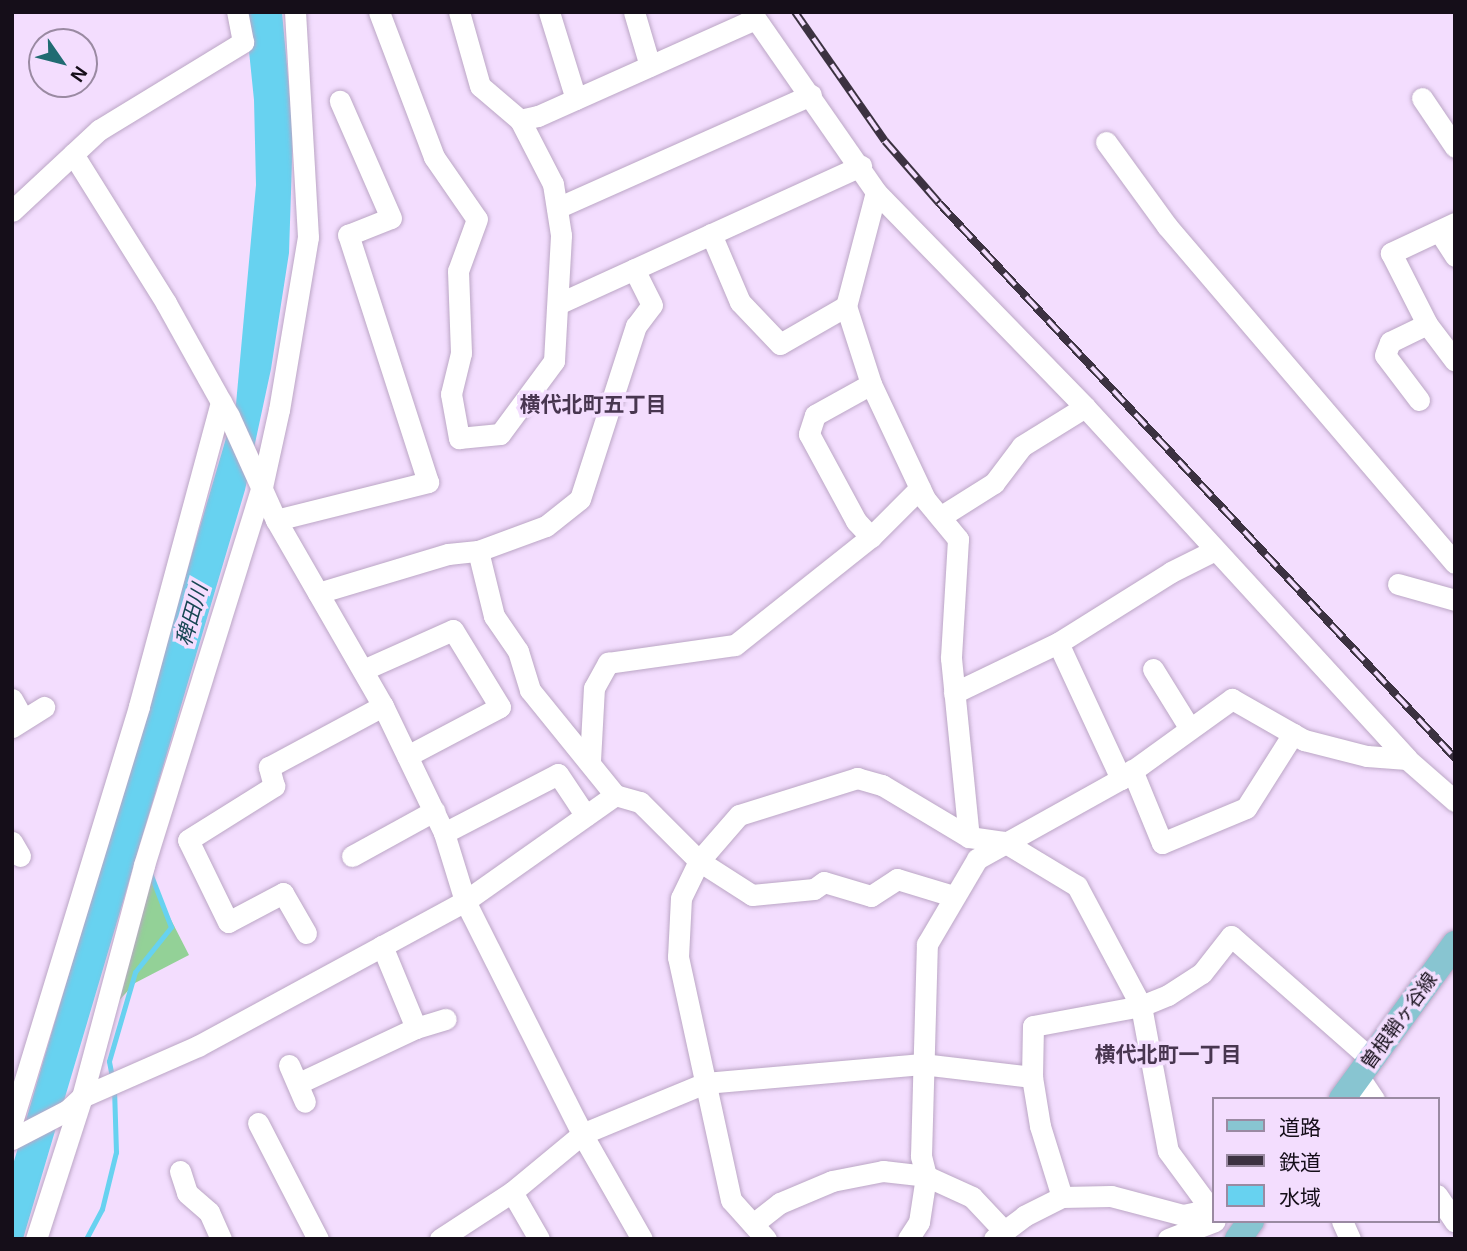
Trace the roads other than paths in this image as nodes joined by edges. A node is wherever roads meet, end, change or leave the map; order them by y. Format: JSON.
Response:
{"nodes":[{"id":1,"x":237,"y":12,"type":"edge"},
{"id":2,"x":295,"y":12,"type":"edge"},
{"id":3,"x":379,"y":12,"type":"edge"},
{"id":4,"x":458,"y":12,"type":"edge"},
{"id":5,"x":549,"y":12,"type":"edge"},
{"id":6,"x":634,"y":12,"type":"edge"},
{"id":7,"x":753,"y":15,"type":"edge"},
{"id":8,"x":650,"y":66,"type":"junction"},
{"id":9,"x":811,"y":95,"type":"junction"},
{"id":10,"x":1422,"y":98,"type":"dead end"},
{"id":11,"x":576,"y":99,"type":"junction"},
{"id":12,"x":340,"y":101,"type":"dead end"},
{"id":13,"x":520,"y":120,"type":"junction"},
{"id":14,"x":1106,"y":142,"type":"dead end"},
{"id":15,"x":1455,"y":147,"type":"edge"},
{"id":16,"x":73,"y":154,"type":"junction"},
{"id":17,"x":861,"y":166,"type":"junction"},
{"id":18,"x":876,"y":192,"type":"junction"},
{"id":19,"x":557,"y":208,"type":"junction"},
{"id":20,"x":13,"y":209,"type":"edge"},
{"id":21,"x":1447,"y":227,"type":"edge"},
{"id":22,"x":711,"y":234,"type":"junction"},
{"id":23,"x":1455,"y":256,"type":"edge"},
{"id":24,"x":634,"y":269,"type":"junction"},
{"id":25,"x":559,"y":303,"type":"junction"},
{"id":26,"x":846,"y":306,"type":"junction"},
{"id":27,"x":1427,"y":324,"type":"junction"},
{"id":28,"x":1455,"y":361,"type":"edge"},
{"id":29,"x":871,"y":384,"type":"junction"},
{"id":30,"x":1419,"y":400,"type":"dead end"},
{"id":31,"x":1085,"y":407,"type":"junction"},
{"id":32,"x":225,"y":409,"type":"junction"},
{"id":33,"x":260,"y":482,"type":"junction"},
{"id":34,"x":920,"y":488,"type":"junction"},
{"id":35,"x":940,"y":517,"type":"junction"},
{"id":36,"x":276,"y":520,"type":"junction"},
{"id":37,"x":871,"y":537,"type":"junction"},
{"id":38,"x":1215,"y":550,"type":"junction"},
{"id":39,"x":478,"y":551,"type":"junction"},
{"id":40,"x":1455,"y":563,"type":"edge"},
{"id":41,"x":1398,"y":584,"type":"dead end"},
{"id":42,"x":318,"y":593,"type":"junction"},
{"id":43,"x":1455,"y":600,"type":"edge"},
{"id":44,"x":1058,"y":643,"type":"junction"},
{"id":45,"x":1153,"y":669,"type":"dead end"},
{"id":46,"x":363,"y":670,"type":"junction"},
{"id":47,"x":954,"y":693,"type":"junction"},
{"id":48,"x":12,"y":699,"type":"edge"},
{"id":49,"x":383,"y":706,"type":"junction"},
{"id":50,"x":44,"y":707,"type":"dead end"},
{"id":51,"x":18,"y":723,"type":"edge"},
{"id":52,"x":1190,"y":729,"type":"junction"},
{"id":53,"x":1293,"y":734,"type":"junction"},
{"id":54,"x":407,"y":756,"type":"junction"},
{"id":55,"x":1407,"y":759,"type":"junction"},
{"id":56,"x":590,"y":761,"type":"junction"},
{"id":57,"x":1126,"y":774,"type":"junction"},
{"id":58,"x":615,"y":795,"type":"junction"},
{"id":59,"x":1455,"y":802,"type":"edge"},
{"id":60,"x":434,"y":811,"type":"junction"},
{"id":61,"x":586,"y":816,"type":"junction"},
{"id":62,"x":444,"y":833,"type":"junction"},
{"id":63,"x":970,"y":837,"type":"junction"},
{"id":64,"x":1004,"y":842,"type":"junction"},
{"id":65,"x":352,"y":856,"type":"dead end"},
{"id":66,"x":699,"y":861,"type":"junction"},
{"id":67,"x":953,"y":897,"type":"junction"},
{"id":68,"x":465,"y":901,"type":"junction"},
{"id":69,"x":306,"y":933,"type":"dead end"},
{"id":70,"x":1455,"y":944,"type":"edge"},
{"id":71,"x":382,"y":946,"type":"junction"},
{"id":72,"x":1141,"y":1006,"type":"junction"},
{"id":73,"x":446,"y":1019,"type":"dead end"},
{"id":74,"x":416,"y":1028,"type":"junction"},
{"id":75,"x":922,"y":1064,"type":"junction"},
{"id":76,"x":1365,"y":1068,"type":"junction"},
{"id":77,"x":1032,"y":1077,"type":"junction"},
{"id":78,"x":705,"y":1083,"type":"junction"},
{"id":79,"x":297,"y":1084,"type":"dead end"},
{"id":80,"x":1343,"y":1097,"type":"edge"},
{"id":81,"x":1373,"y":1097,"type":"edge"},
{"id":82,"x":75,"y":1104,"type":"junction"},
{"id":83,"x":12,"y":1122,"type":"edge"},
{"id":84,"x":258,"y":1123,"type":"dead end"},
{"id":85,"x":582,"y":1134,"type":"junction"},
{"id":86,"x":12,"y":1139,"type":"edge"},
{"id":87,"x":180,"y":1171,"type":"dead end"},
{"id":88,"x":926,"y":1176,"type":"junction"},
{"id":89,"x":512,"y":1192,"type":"junction"},
{"id":90,"x":1062,"y":1197,"type":"junction"},
{"id":91,"x":1439,"y":1198,"type":"edge"},
{"id":92,"x":1212,"y":1205,"type":"edge"},
{"id":93,"x":1212,"y":1220,"type":"edge"},
{"id":94,"x":1455,"y":1222,"type":"edge"},
{"id":95,"x":1227,"y":1223,"type":"edge"},
{"id":96,"x":1343,"y":1223,"type":"edge"},
{"id":97,"x":759,"y":1232,"type":"edge"},
{"id":98,"x":998,"y":1235,"type":"edge"},
{"id":99,"x":444,"y":1238,"type":"edge"},
{"id":100,"x":36,"y":1239,"type":"edge"},
{"id":101,"x":221,"y":1239,"type":"edge"},
{"id":102,"x":317,"y":1239,"type":"edge"},
{"id":103,"x":539,"y":1239,"type":"edge"},
{"id":104,"x":642,"y":1239,"type":"edge"},
{"id":105,"x":908,"y":1239,"type":"edge"},
{"id":106,"x":1168,"y":1239,"type":"edge"},
{"id":107,"x":1350,"y":1239,"type":"edge"}],
"edges":[{"from":1,"to":16,"type":"street"},
{"from":2,"to":33,"type":"street"},
{"from":3,"to":25,"type":"street"},
{"from":4,"to":13,"type":"street"},
{"from":5,"to":11,"type":"street"},
{"from":6,"to":8,"type":"street"},
{"from":7,"to":8,"type":"street"},
{"from":7,"to":9,"type":"street"},
{"from":8,"to":11,"type":"street"},
{"from":9,"to":17,"type":"street"},
{"from":9,"to":19,"type":"street"},
{"from":10,"to":15,"type":"street"},
{"from":11,"to":13,"type":"street"},
{"from":12,"to":36,"type":"street"},
{"from":13,"to":19,"type":"street"},
{"from":14,"to":40,"type":"street"},
{"from":16,"to":20,"type":"street"},
{"from":16,"to":32,"type":"street"},
{"from":17,"to":18,"type":"street"},
{"from":17,"to":22,"type":"street"},
{"from":18,"to":26,"type":"street"},
{"from":18,"to":31,"type":"street"},
{"from":19,"to":25,"type":"street"},
{"from":21,"to":23,"type":"street"},
{"from":21,"to":27,"type":"street"},
{"from":22,"to":24,"type":"street"},
{"from":22,"to":26,"type":"street"},
{"from":24,"to":25,"type":"street"},
{"from":24,"to":39,"type":"street"},
{"from":26,"to":29,"type":"street"},
{"from":27,"to":28,"type":"street"},
{"from":27,"to":30,"type":"street"},
{"from":29,"to":34,"type":"street"},
{"from":29,"to":37,"type":"street"},
{"from":31,"to":35,"type":"street"},
{"from":31,"to":38,"type":"street"},
{"from":32,"to":33,"type":"street"},
{"from":32,"to":83,"type":"street"},
{"from":33,"to":36,"type":"street"},
{"from":33,"to":82,"type":"street"},
{"from":34,"to":35,"type":"street"},
{"from":34,"to":37,"type":"street"},
{"from":35,"to":47,"type":"street"},
{"from":36,"to":42,"type":"street"},
{"from":37,"to":56,"type":"street"},
{"from":38,"to":44,"type":"street"},
{"from":38,"to":55,"type":"street"},
{"from":39,"to":42,"type":"street"},
{"from":39,"to":56,"type":"street"},
{"from":41,"to":43,"type":"street"},
{"from":42,"to":46,"type":"street"},
{"from":44,"to":47,"type":"street"},
{"from":44,"to":57,"type":"street"},
{"from":45,"to":52,"type":"street"},
{"from":46,"to":49,"type":"street"},
{"from":46,"to":54,"type":"street"},
{"from":47,"to":63,"type":"street"},
{"from":48,"to":51,"type":"street"},
{"from":49,"to":54,"type":"street"},
{"from":49,"to":69,"type":"street"},
{"from":50,"to":51,"type":"street"},
{"from":52,"to":53,"type":"street"},
{"from":52,"to":57,"type":"street"},
{"from":53,"to":55,"type":"street"},
{"from":53,"to":57,"type":"street"},
{"from":54,"to":60,"type":"street"},
{"from":55,"to":59,"type":"street"},
{"from":56,"to":58,"type":"street"},
{"from":57,"to":64,"type":"street"},
{"from":58,"to":61,"type":"street"},
{"from":58,"to":66,"type":"street"},
{"from":60,"to":62,"type":"street"},
{"from":60,"to":65,"type":"street"},
{"from":61,"to":62,"type":"street"},
{"from":61,"to":68,"type":"street"},
{"from":62,"to":68,"type":"street"},
{"from":63,"to":64,"type":"street"},
{"from":63,"to":66,"type":"street"},
{"from":64,"to":67,"type":"street"},
{"from":64,"to":72,"type":"street"},
{"from":66,"to":67,"type":"street"},
{"from":66,"to":78,"type":"street"},
{"from":67,"to":75,"type":"street"},
{"from":68,"to":71,"type":"street"},
{"from":68,"to":85,"type":"street"},
{"from":70,"to":76,"type":"main road","name":"曽根鞘ヶ谷線"},
{"from":71,"to":74,"type":"street"},
{"from":71,"to":82,"type":"street"},
{"from":72,"to":76,"type":"street"},
{"from":72,"to":77,"type":"street"},
{"from":72,"to":92,"type":"street"},
{"from":73,"to":74,"type":"street"},
{"from":74,"to":79,"type":"street"},
{"from":75,"to":77,"type":"street"},
{"from":75,"to":78,"type":"street"},
{"from":75,"to":88,"type":"street"},
{"from":76,"to":80,"type":"main road","name":"曽根鞘ヶ谷線"},
{"from":76,"to":81,"type":"street"},
{"from":77,"to":90,"type":"street"},
{"from":78,"to":85,"type":"street"},
{"from":78,"to":97,"type":"street"},
{"from":82,"to":86,"type":"street"},
{"from":82,"to":100,"type":"street"},
{"from":84,"to":102,"type":"street"},
{"from":85,"to":89,"type":"street"},
{"from":85,"to":104,"type":"street"},
{"from":87,"to":101,"type":"street"},
{"from":88,"to":97,"type":"street"},
{"from":88,"to":98,"type":"street"},
{"from":88,"to":105,"type":"street"},
{"from":89,"to":99,"type":"street"},
{"from":89,"to":103,"type":"street"},
{"from":90,"to":93,"type":"street"},
{"from":90,"to":98,"type":"street"},
{"from":91,"to":94,"type":"street"},
{"from":95,"to":106,"type":"street"},
{"from":96,"to":107,"type":"street"}]}
